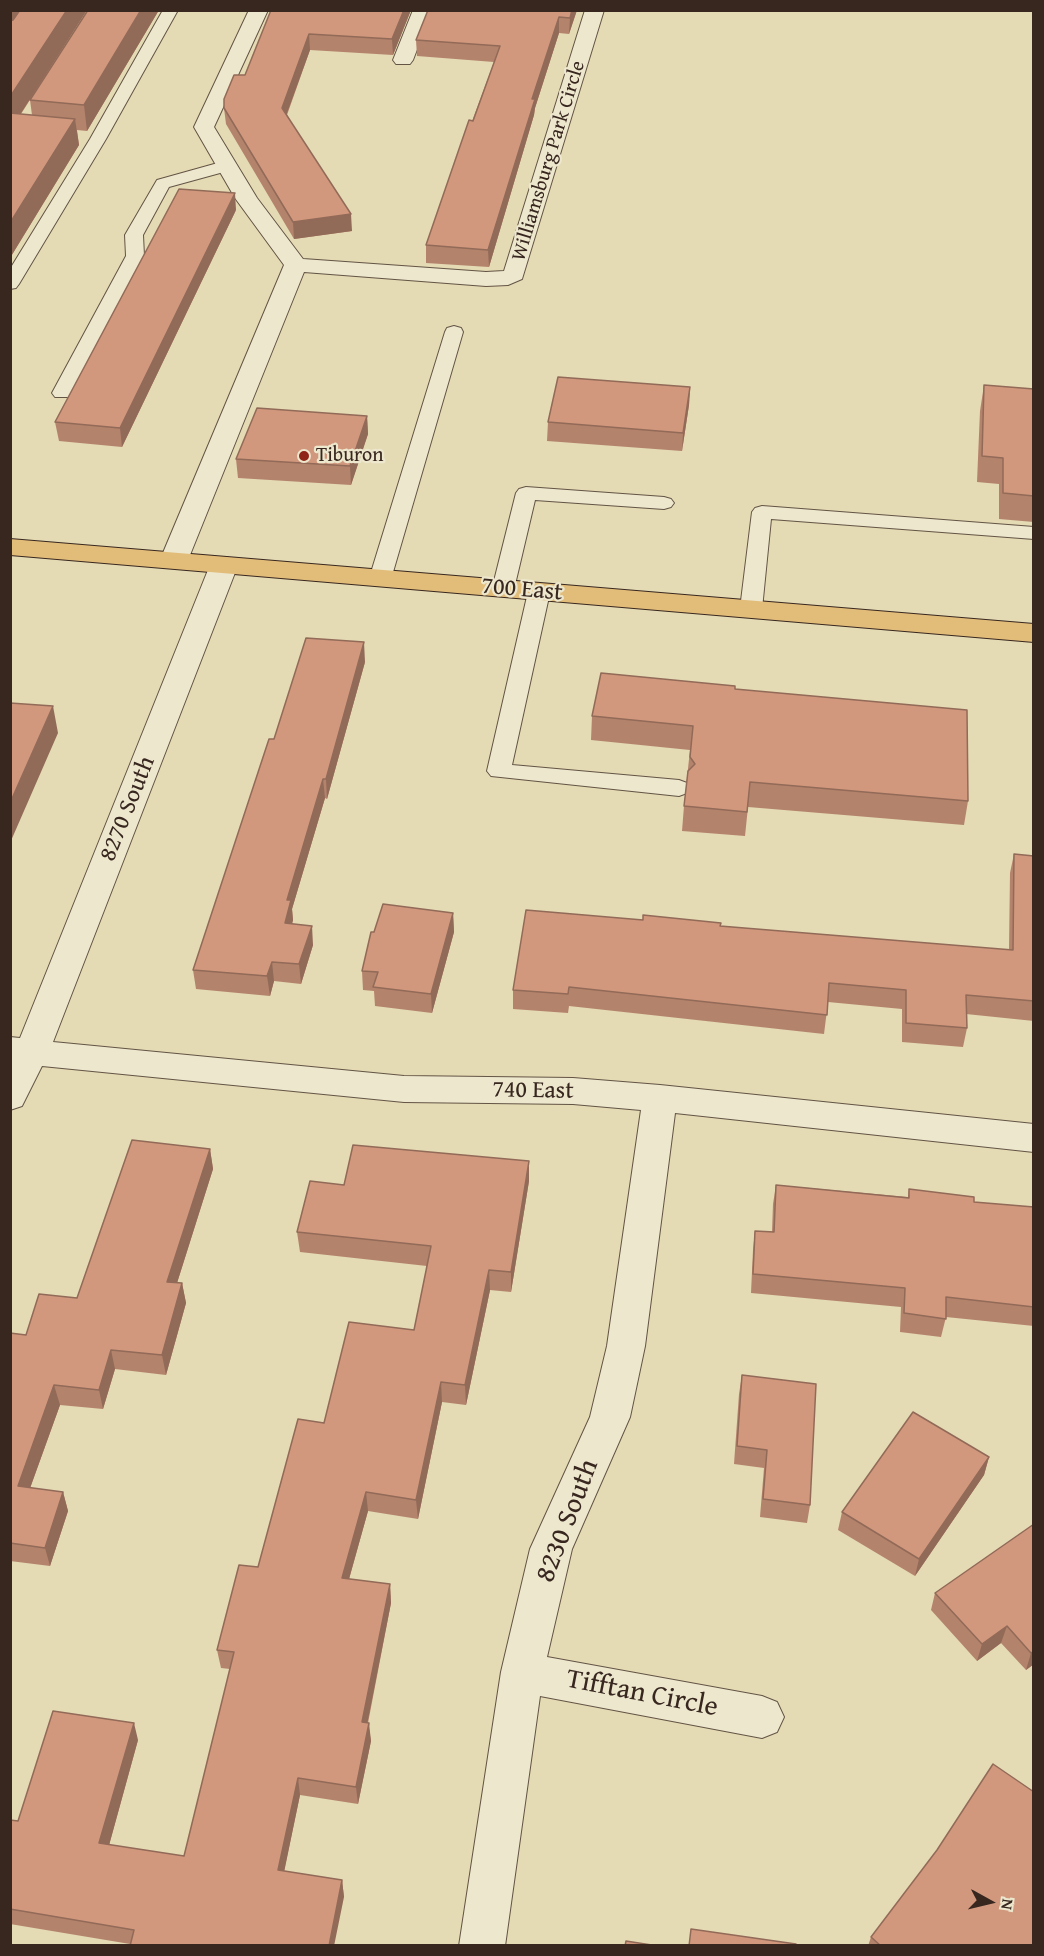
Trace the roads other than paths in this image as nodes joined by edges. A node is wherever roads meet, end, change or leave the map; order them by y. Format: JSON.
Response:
{"nodes":[{"id":1,"x":171,"y":10,"type":"edge"},
{"id":2,"x":259,"y":10,"type":"edge"},
{"id":3,"x":423,"y":10,"type":"edge"},
{"id":4,"x":595,"y":10,"type":"edge"},
{"id":5,"x":403,"y":60,"type":"dead end"},
{"id":6,"x":75,"y":137,"type":"edge"},
{"id":7,"x":98,"y":139,"type":"junction"},
{"id":8,"x":225,"y":166,"type":"junction"},
{"id":9,"x":296,"y":265,"type":"junction"},
{"id":10,"x":10,"y":284,"type":"edge"},
{"id":11,"x":454,"y":332,"type":"dead end"},
{"id":12,"x":62,"y":393,"type":"dead end"},
{"id":13,"x":664,"y":503,"type":"dead end"},
{"id":14,"x":1034,"y":533,"type":"edge"},
{"id":15,"x":10,"y":546,"type":"edge"},
{"id":16,"x":174,"y":560,"type":"junction"},
{"id":17,"x":224,"y":565,"type":"junction"},
{"id":18,"x":380,"y":579,"type":"junction"},
{"id":19,"x":503,"y":589,"type":"junction"},
{"id":20,"x":539,"y":592,"type":"junction"},
{"id":21,"x":751,"y":609,"type":"junction"},
{"id":22,"x":1034,"y":633,"type":"edge"},
{"id":23,"x":679,"y":788,"type":"dead end"},
{"id":24,"x":21,"y":1051,"type":"edge"},
{"id":25,"x":10,"y":1097,"type":"edge"},
{"id":26,"x":660,"y":1098,"type":"junction"},
{"id":27,"x":1034,"y":1138,"type":"edge"},
{"id":28,"x":522,"y":1672,"type":"junction"},
{"id":29,"x":762,"y":1717,"type":"dead end"},
{"id":30,"x":482,"y":1946,"type":"edge"}],
"edges":[{"from":1,"to":7,"type":"lane"},
{"from":2,"to":8,"type":"street"},
{"from":3,"to":5,"type":"street"},
{"from":4,"to":9,"type":"street","name":"Williamsburg Park Circle"},
{"from":6,"to":7,"type":"lane"},
{"from":7,"to":10,"type":"lane"},
{"from":8,"to":9,"type":"street"},
{"from":8,"to":12,"type":"lane"},
{"from":9,"to":16,"type":"street"},
{"from":11,"to":18,"type":"lane"},
{"from":13,"to":19,"type":"lane"},
{"from":14,"to":21,"type":"lane"},
{"from":15,"to":16,"type":"main road","name":"700 East"},
{"from":16,"to":17,"type":"main road","name":"700 East"},
{"from":17,"to":18,"type":"main road","name":"700 East"},
{"from":17,"to":24,"type":"street","name":"8270 South"},
{"from":18,"to":19,"type":"main road","name":"700 East"},
{"from":19,"to":20,"type":"main road","name":"700 East"},
{"from":20,"to":21,"type":"main road","name":"700 East"},
{"from":20,"to":23,"type":"lane"},
{"from":21,"to":22,"type":"main road","name":"700 East"},
{"from":24,"to":25,"type":"street","name":"8270 South"},
{"from":24,"to":26,"type":"street","name":"740 East"},
{"from":26,"to":27,"type":"street","name":"740 East"},
{"from":26,"to":28,"type":"street","name":"8230 South"},
{"from":28,"to":29,"type":"street","name":"Tifftan Circle"},
{"from":28,"to":30,"type":"street","name":"8230 South"}]}
